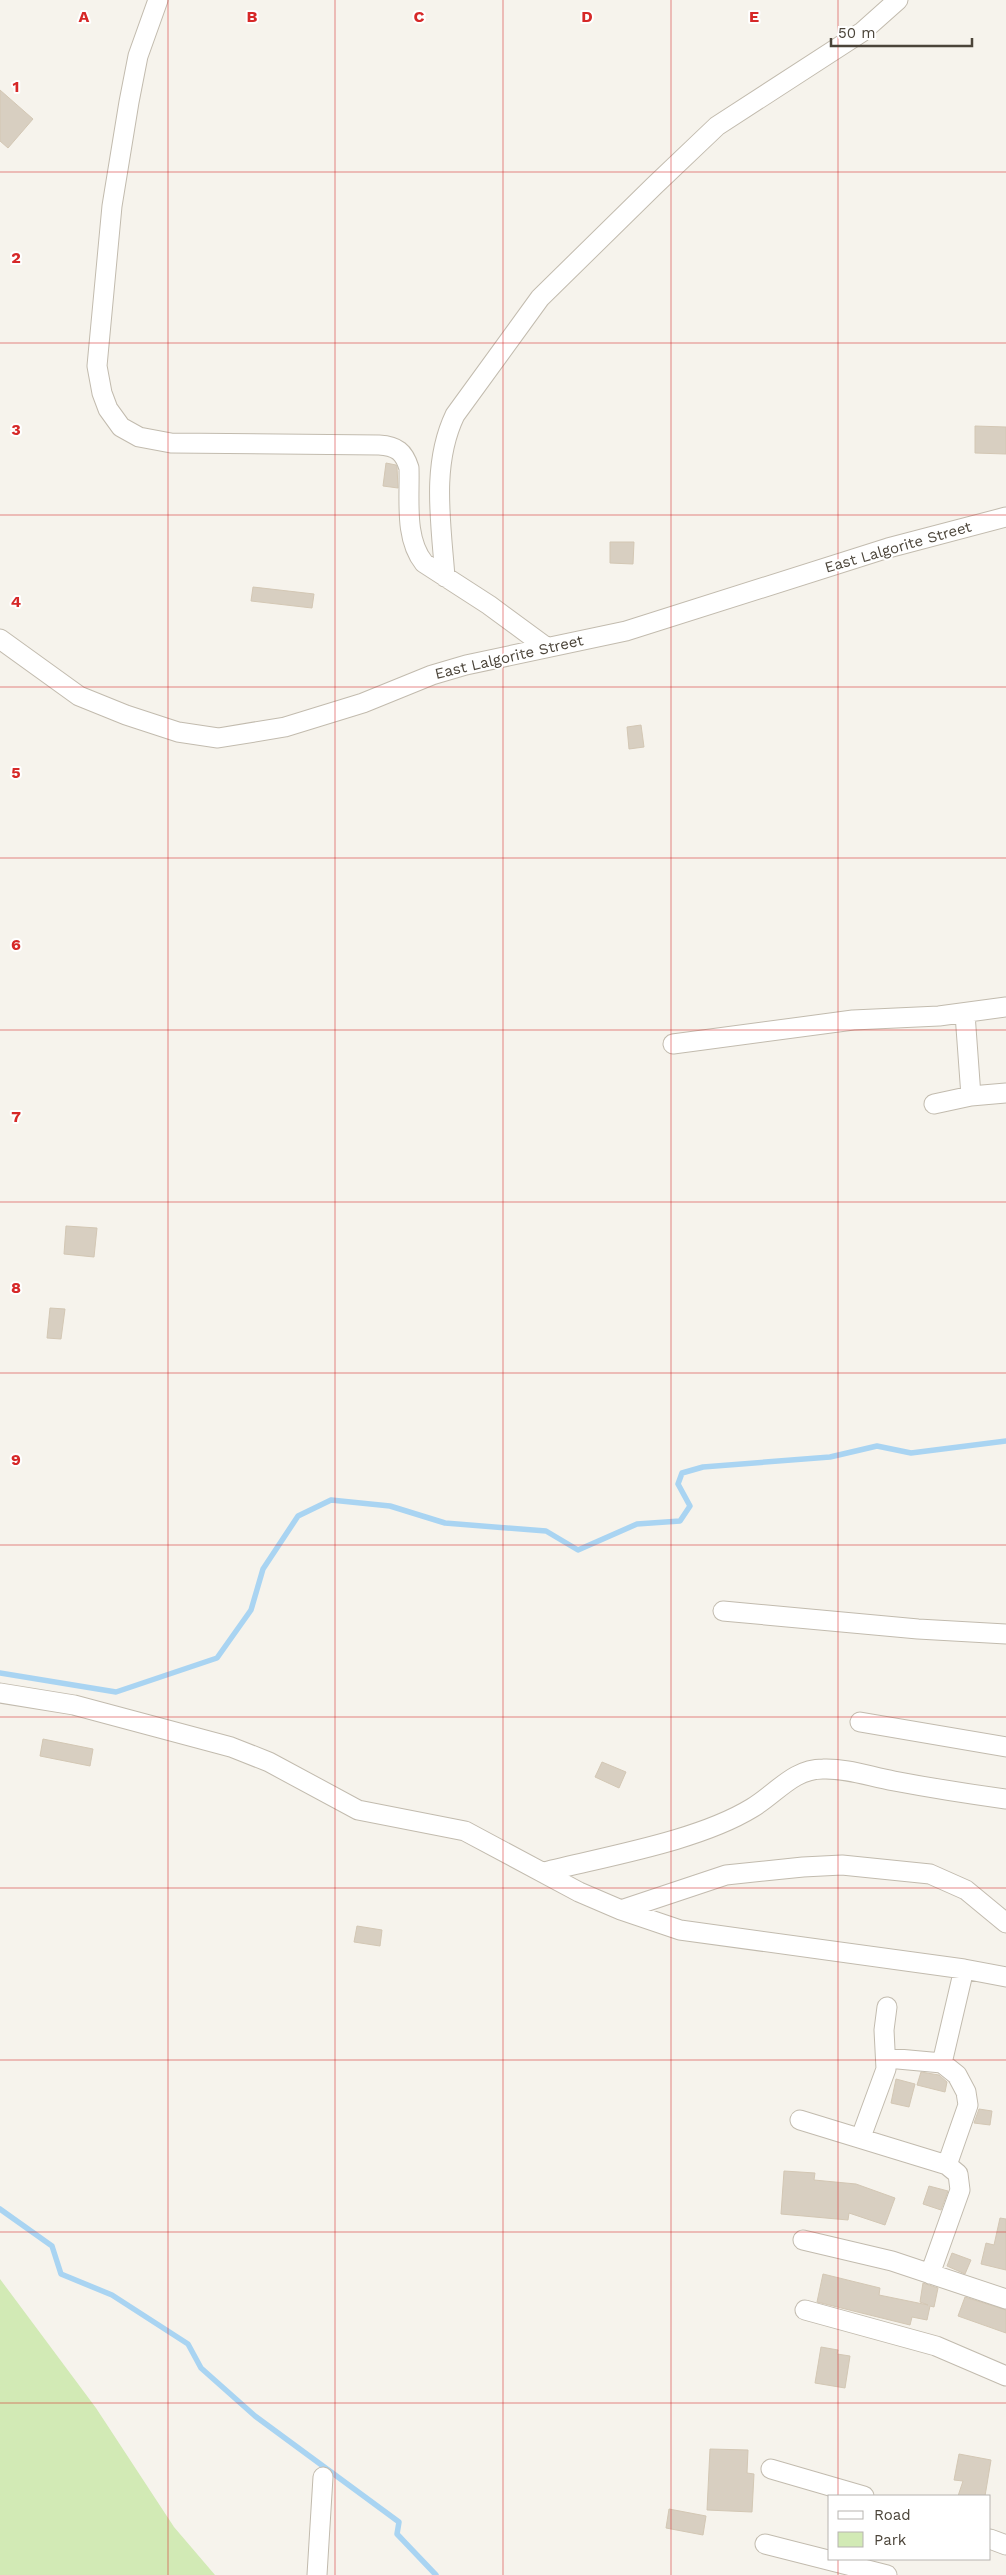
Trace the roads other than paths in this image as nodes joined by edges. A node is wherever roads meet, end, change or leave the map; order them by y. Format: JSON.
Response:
{"nodes":[{"id":1,"x":158,"y":0,"type":"edge"},
{"id":2,"x":898,"y":0,"type":"edge"},
{"id":3,"x":1006,"y":516,"type":"edge"},
{"id":4,"x":445,"y":577,"type":"junction"},
{"id":5,"x":0,"y":639,"type":"edge"},
{"id":6,"x":546,"y":647,"type":"junction"},
{"id":7,"x":1006,"y":1007,"type":"edge"},
{"id":8,"x":965,"y":1014,"type":"junction"},
{"id":9,"x":673,"y":1044,"type":"dead end"},
{"id":10,"x":1006,"y":1093,"type":"edge"},
{"id":11,"x":971,"y":1096,"type":"junction"},
{"id":12,"x":934,"y":1104,"type":"dead end"},
{"id":13,"x":723,"y":1611,"type":"dead end"},
{"id":14,"x":1006,"y":1634,"type":"edge"},
{"id":15,"x":0,"y":1693,"type":"edge"},
{"id":16,"x":860,"y":1722,"type":"dead end"},
{"id":17,"x":1006,"y":1747,"type":"edge"},
{"id":18,"x":1006,"y":1799,"type":"edge"},
{"id":19,"x":544,"y":1872,"type":"junction"},
{"id":20,"x":621,"y":1910,"type":"junction"},
{"id":21,"x":1006,"y":1924,"type":"edge"},
{"id":22,"x":964,"y":1968,"type":"junction"},
{"id":23,"x":1006,"y":1977,"type":"edge"},
{"id":24,"x":887,"y":2007,"type":"dead end"},
{"id":25,"x":887,"y":2058,"type":"junction"},
{"id":26,"x":942,"y":2063,"type":"junction"},
{"id":27,"x":800,"y":2120,"type":"dead end"},
{"id":28,"x":861,"y":2137,"type":"junction"},
{"id":29,"x":947,"y":2165,"type":"junction"},
{"id":30,"x":803,"y":2240,"type":"dead end"},
{"id":31,"x":930,"y":2274,"type":"junction"},
{"id":32,"x":1006,"y":2299,"type":"edge"},
{"id":33,"x":805,"y":2310,"type":"dead end"},
{"id":34,"x":1006,"y":2376,"type":"edge"},
{"id":35,"x":771,"y":2469,"type":"dead end"},
{"id":36,"x":323,"y":2478,"type":"dead end"},
{"id":37,"x":861,"y":2495,"type":"edge"},
{"id":38,"x":991,"y":2539,"type":"edge"},
{"id":39,"x":765,"y":2544,"type":"dead end"},
{"id":40,"x":1006,"y":2545,"type":"edge"},
{"id":41,"x":317,"y":2575,"type":"edge"},
{"id":42,"x":887,"y":2575,"type":"edge"}],
"edges":[{"from":1,"to":4,"type":"street"},
{"from":2,"to":4,"type":"street"},
{"from":3,"to":6,"type":"street","name":"East Lalgorite Street"},
{"from":4,"to":6,"type":"street"},
{"from":5,"to":6,"type":"street","name":"East Lalgorite Street"},
{"from":7,"to":8,"type":"street"},
{"from":8,"to":9,"type":"street"},
{"from":8,"to":11,"type":"street"},
{"from":10,"to":11,"type":"street"},
{"from":11,"to":12,"type":"street"},
{"from":13,"to":14,"type":"street"},
{"from":15,"to":19,"type":"street"},
{"from":16,"to":17,"type":"street"},
{"from":18,"to":19,"type":"street"},
{"from":19,"to":20,"type":"street"},
{"from":20,"to":21,"type":"street"},
{"from":20,"to":22,"type":"street"},
{"from":22,"to":23,"type":"street"},
{"from":22,"to":26,"type":"street"},
{"from":24,"to":25,"type":"street"},
{"from":25,"to":26,"type":"street"},
{"from":25,"to":28,"type":"street"},
{"from":26,"to":29,"type":"street"},
{"from":27,"to":28,"type":"street"},
{"from":28,"to":29,"type":"street"},
{"from":29,"to":31,"type":"street"},
{"from":30,"to":31,"type":"street"},
{"from":31,"to":32,"type":"street"},
{"from":33,"to":34,"type":"street"},
{"from":35,"to":37,"type":"street"},
{"from":36,"to":41,"type":"street"},
{"from":38,"to":40,"type":"street"},
{"from":39,"to":42,"type":"street"}]}
